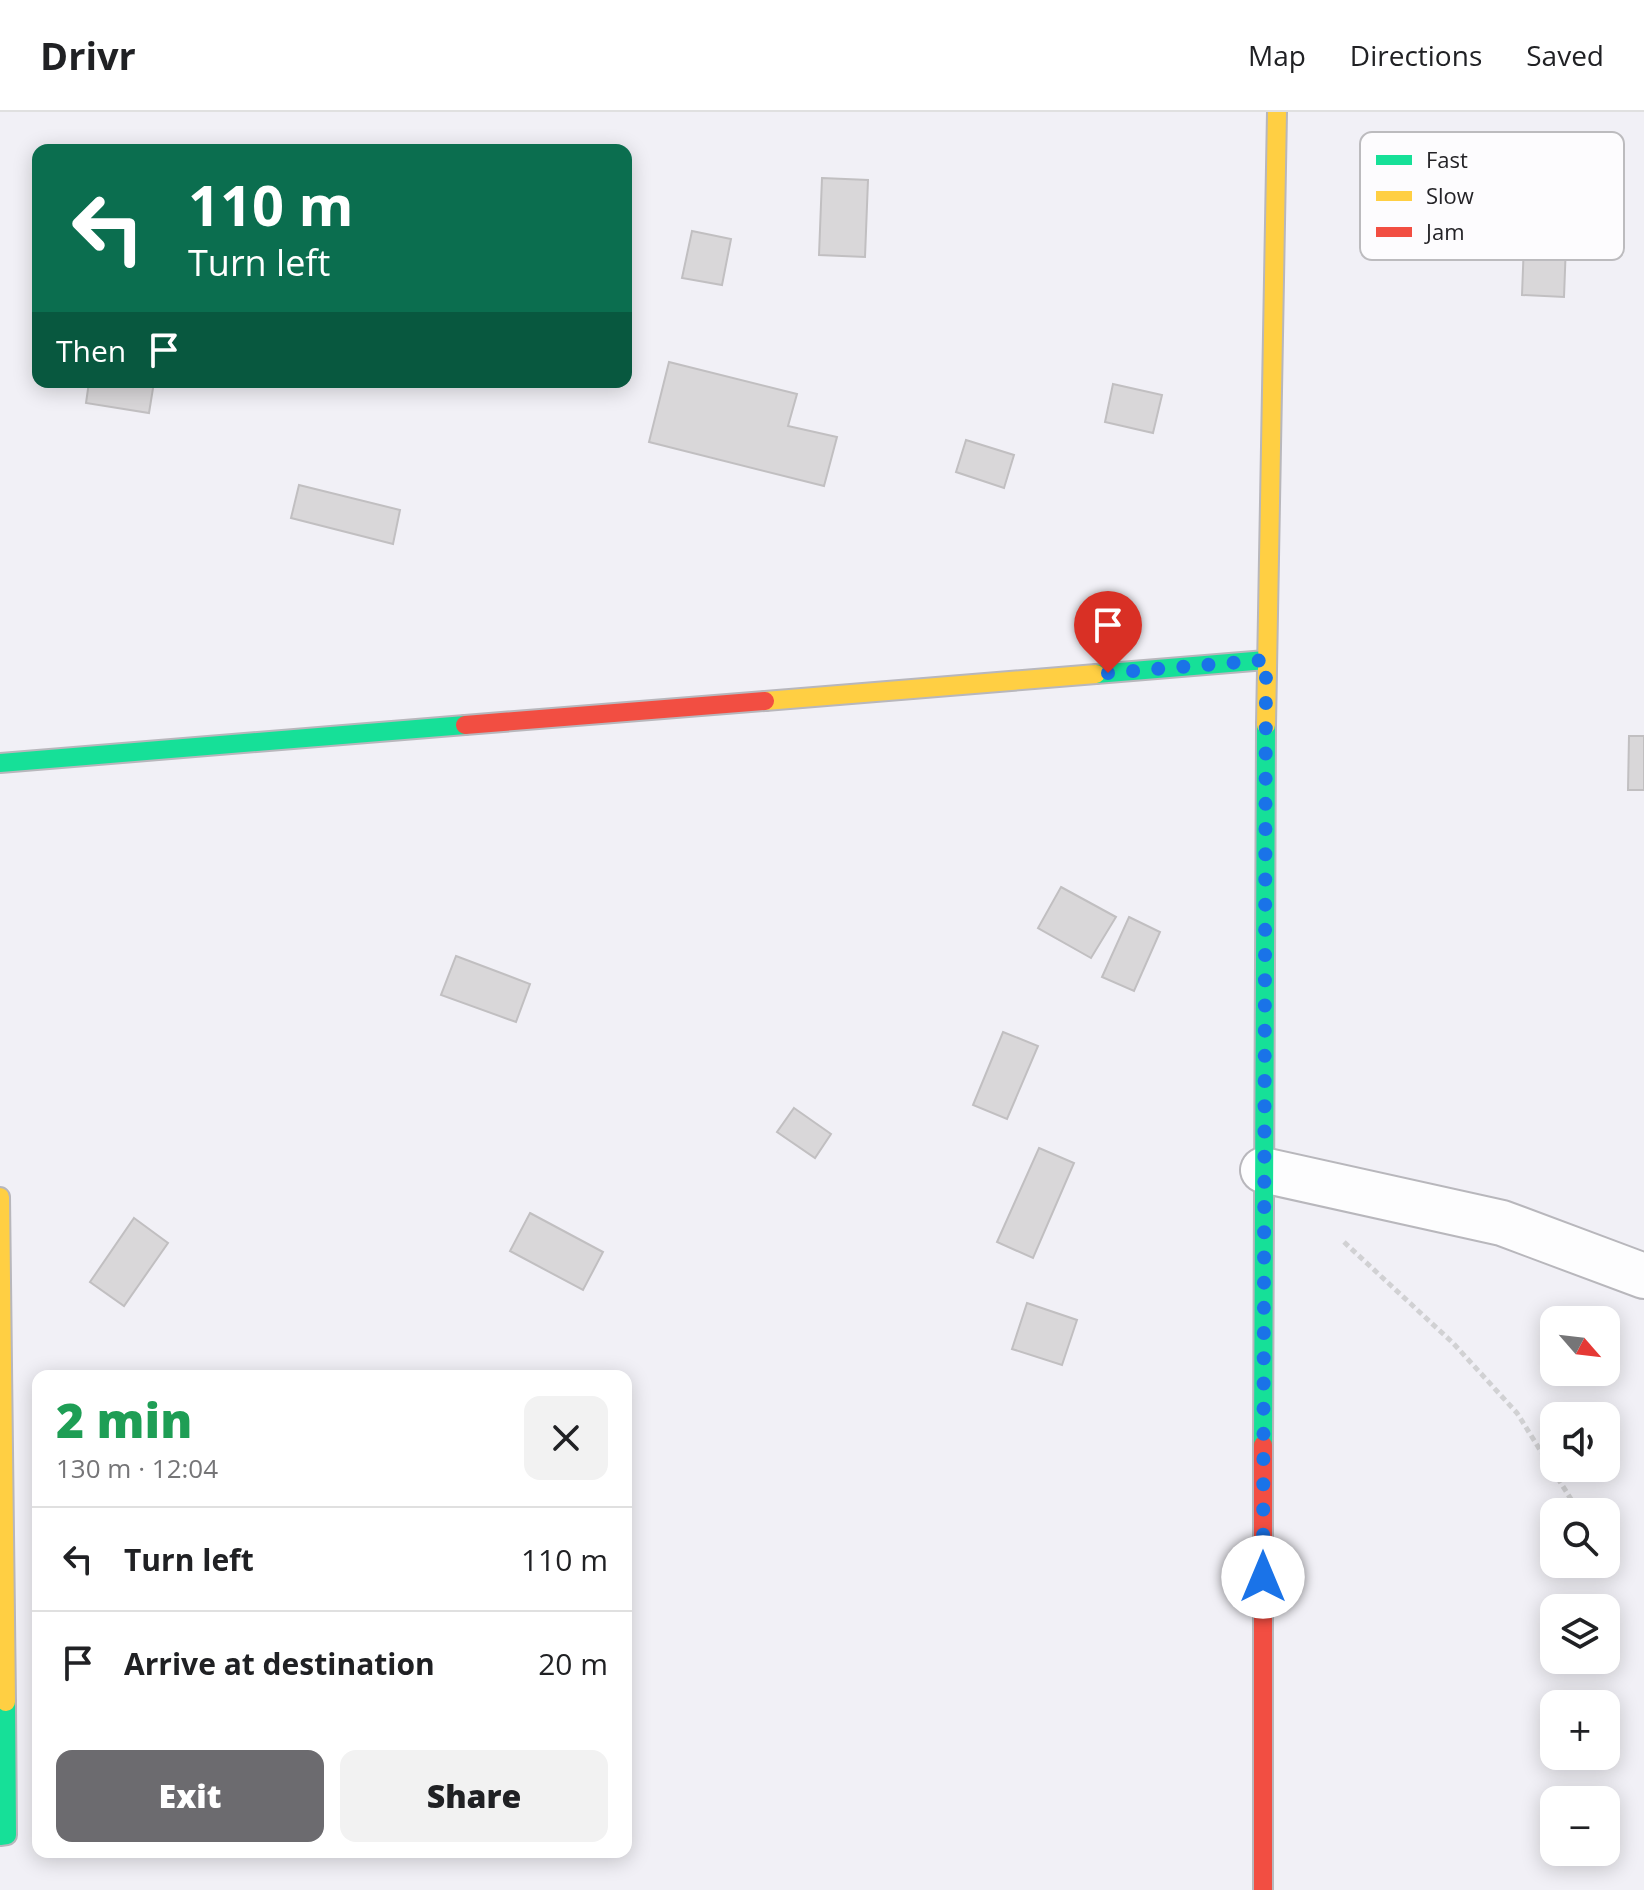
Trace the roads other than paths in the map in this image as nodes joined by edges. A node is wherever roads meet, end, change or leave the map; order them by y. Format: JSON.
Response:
{"nodes":[{"id":1,"x":1277,"y":112,"type":"edge"},
{"id":2,"x":1266,"y":660,"type":"junction"},
{"id":3,"x":0,"y":763,"type":"edge"},
{"id":4,"x":1263,"y":1170,"type":"junction"},
{"id":5,"x":0,"y":1197,"type":"edge"},
{"id":6,"x":1644,"y":1276,"type":"edge"},
{"id":7,"x":0,"y":1836,"type":"edge"},
{"id":8,"x":1263,"y":1890,"type":"edge"}],
"edges":[{"from":1,"to":2,"type":"street"},
{"from":2,"to":3,"type":"street"},
{"from":2,"to":4,"type":"street"},
{"from":4,"to":6,"type":"street"},
{"from":4,"to":8,"type":"street"},
{"from":5,"to":7,"type":"street"}]}
